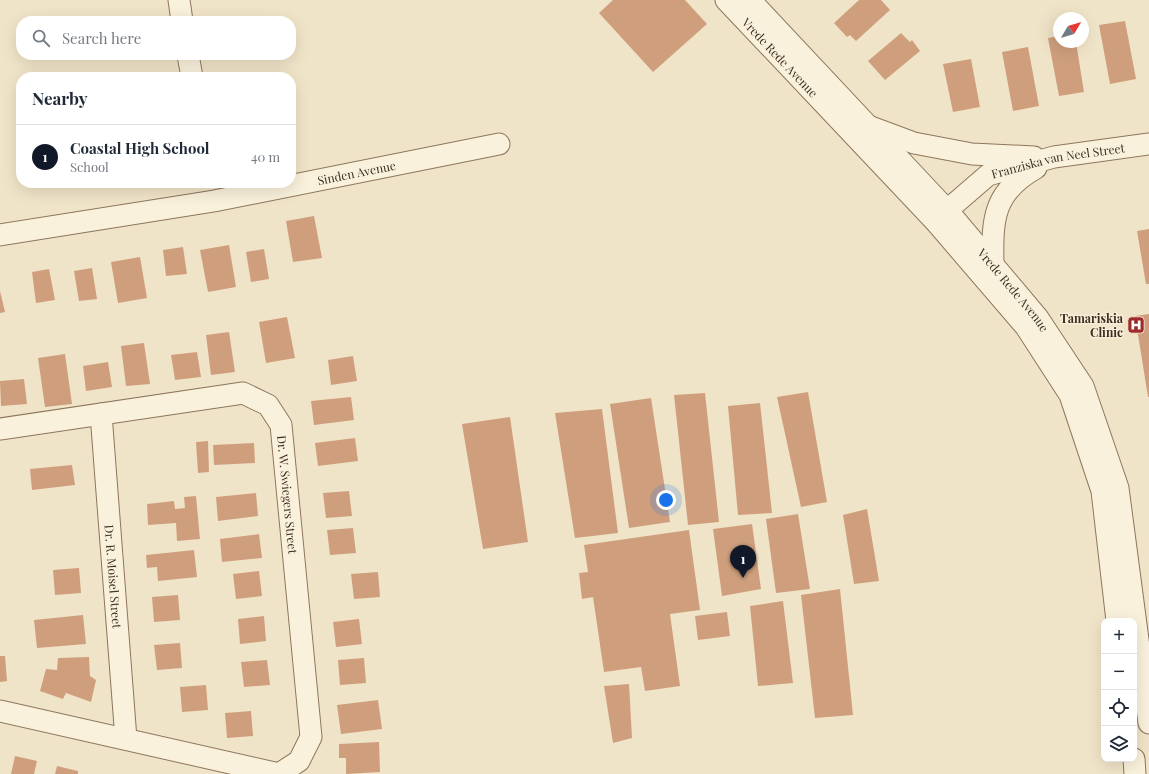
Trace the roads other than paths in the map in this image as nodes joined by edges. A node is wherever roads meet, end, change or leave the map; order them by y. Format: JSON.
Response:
{"nodes":[{"id":1,"x":179,"y":0,"type":"edge"},
{"id":2,"x":726,"y":0,"type":"edge"},
{"id":3,"x":750,"y":0,"type":"edge"},
{"id":4,"x":181,"y":16,"type":"edge"},
{"id":5,"x":189,"y":60,"type":"edge"},
{"id":6,"x":191,"y":72,"type":"edge"},
{"id":7,"x":867,"y":125,"type":"junction"},
{"id":8,"x":499,"y":144,"type":"dead end"},
{"id":9,"x":1149,"y":144,"type":"edge"},
{"id":10,"x":1054,"y":157,"type":"junction"},
{"id":11,"x":296,"y":178,"type":"edge"},
{"id":12,"x":237,"y":188,"type":"edge"},
{"id":13,"x":213,"y":192,"type":"edge"},
{"id":14,"x":941,"y":215,"type":"junction"},
{"id":15,"x":0,"y":235,"type":"edge"},
{"id":16,"x":994,"y":265,"type":"junction"},
{"id":17,"x":101,"y":414,"type":"junction"},
{"id":18,"x":0,"y":429,"type":"edge"},
{"id":19,"x":1117,"y":618,"type":"edge"},
{"id":20,"x":0,"y":710,"type":"edge"},
{"id":21,"x":1149,"y":723,"type":"edge"},
{"id":22,"x":126,"y":739,"type":"junction"},
{"id":23,"x":1134,"y":762,"type":"edge"},
{"id":24,"x":279,"y":774,"type":"edge"},
{"id":25,"x":1135,"y":774,"type":"edge"}],
"edges":[{"from":1,"to":4,"type":"street"},
{"from":2,"to":14,"type":"street","name":"Vrede Rede Avenue"},
{"from":3,"to":7,"type":"street","name":"Vrede Rede Avenue"},
{"from":5,"to":6,"type":"street"},
{"from":7,"to":10,"type":"street"},
{"from":7,"to":14,"type":"street","name":"Vrede Rede Avenue"},
{"from":8,"to":11,"type":"street","name":"Sinden Avenue"},
{"from":9,"to":10,"type":"street","name":"Franziska van Neel Street"},
{"from":10,"to":14,"type":"street","name":"Franziska van Neel Street"},
{"from":10,"to":16,"type":"street"},
{"from":12,"to":13,"type":"street","name":"Sinden Avenue"},
{"from":13,"to":15,"type":"street","name":"Sinden Avenue"},
{"from":14,"to":16,"type":"street","name":"Vrede Rede Avenue"},
{"from":14,"to":19,"type":"street","name":"Vrede Rede Avenue"},
{"from":16,"to":21,"type":"street","name":"Vrede Rede Avenue"},
{"from":17,"to":18,"type":"street","name":"Dr. W. Swiegers Street"},
{"from":17,"to":22,"type":"street","name":"Dr. R. Moisel Street"},
{"from":17,"to":24,"type":"street","name":"Dr. W. Swiegers Street"},
{"from":20,"to":22,"type":"street","name":"Dr. W. Swiegers Street"},
{"from":22,"to":24,"type":"street","name":"Dr. W. Swiegers Street"},
{"from":23,"to":25,"type":"street"}]}
